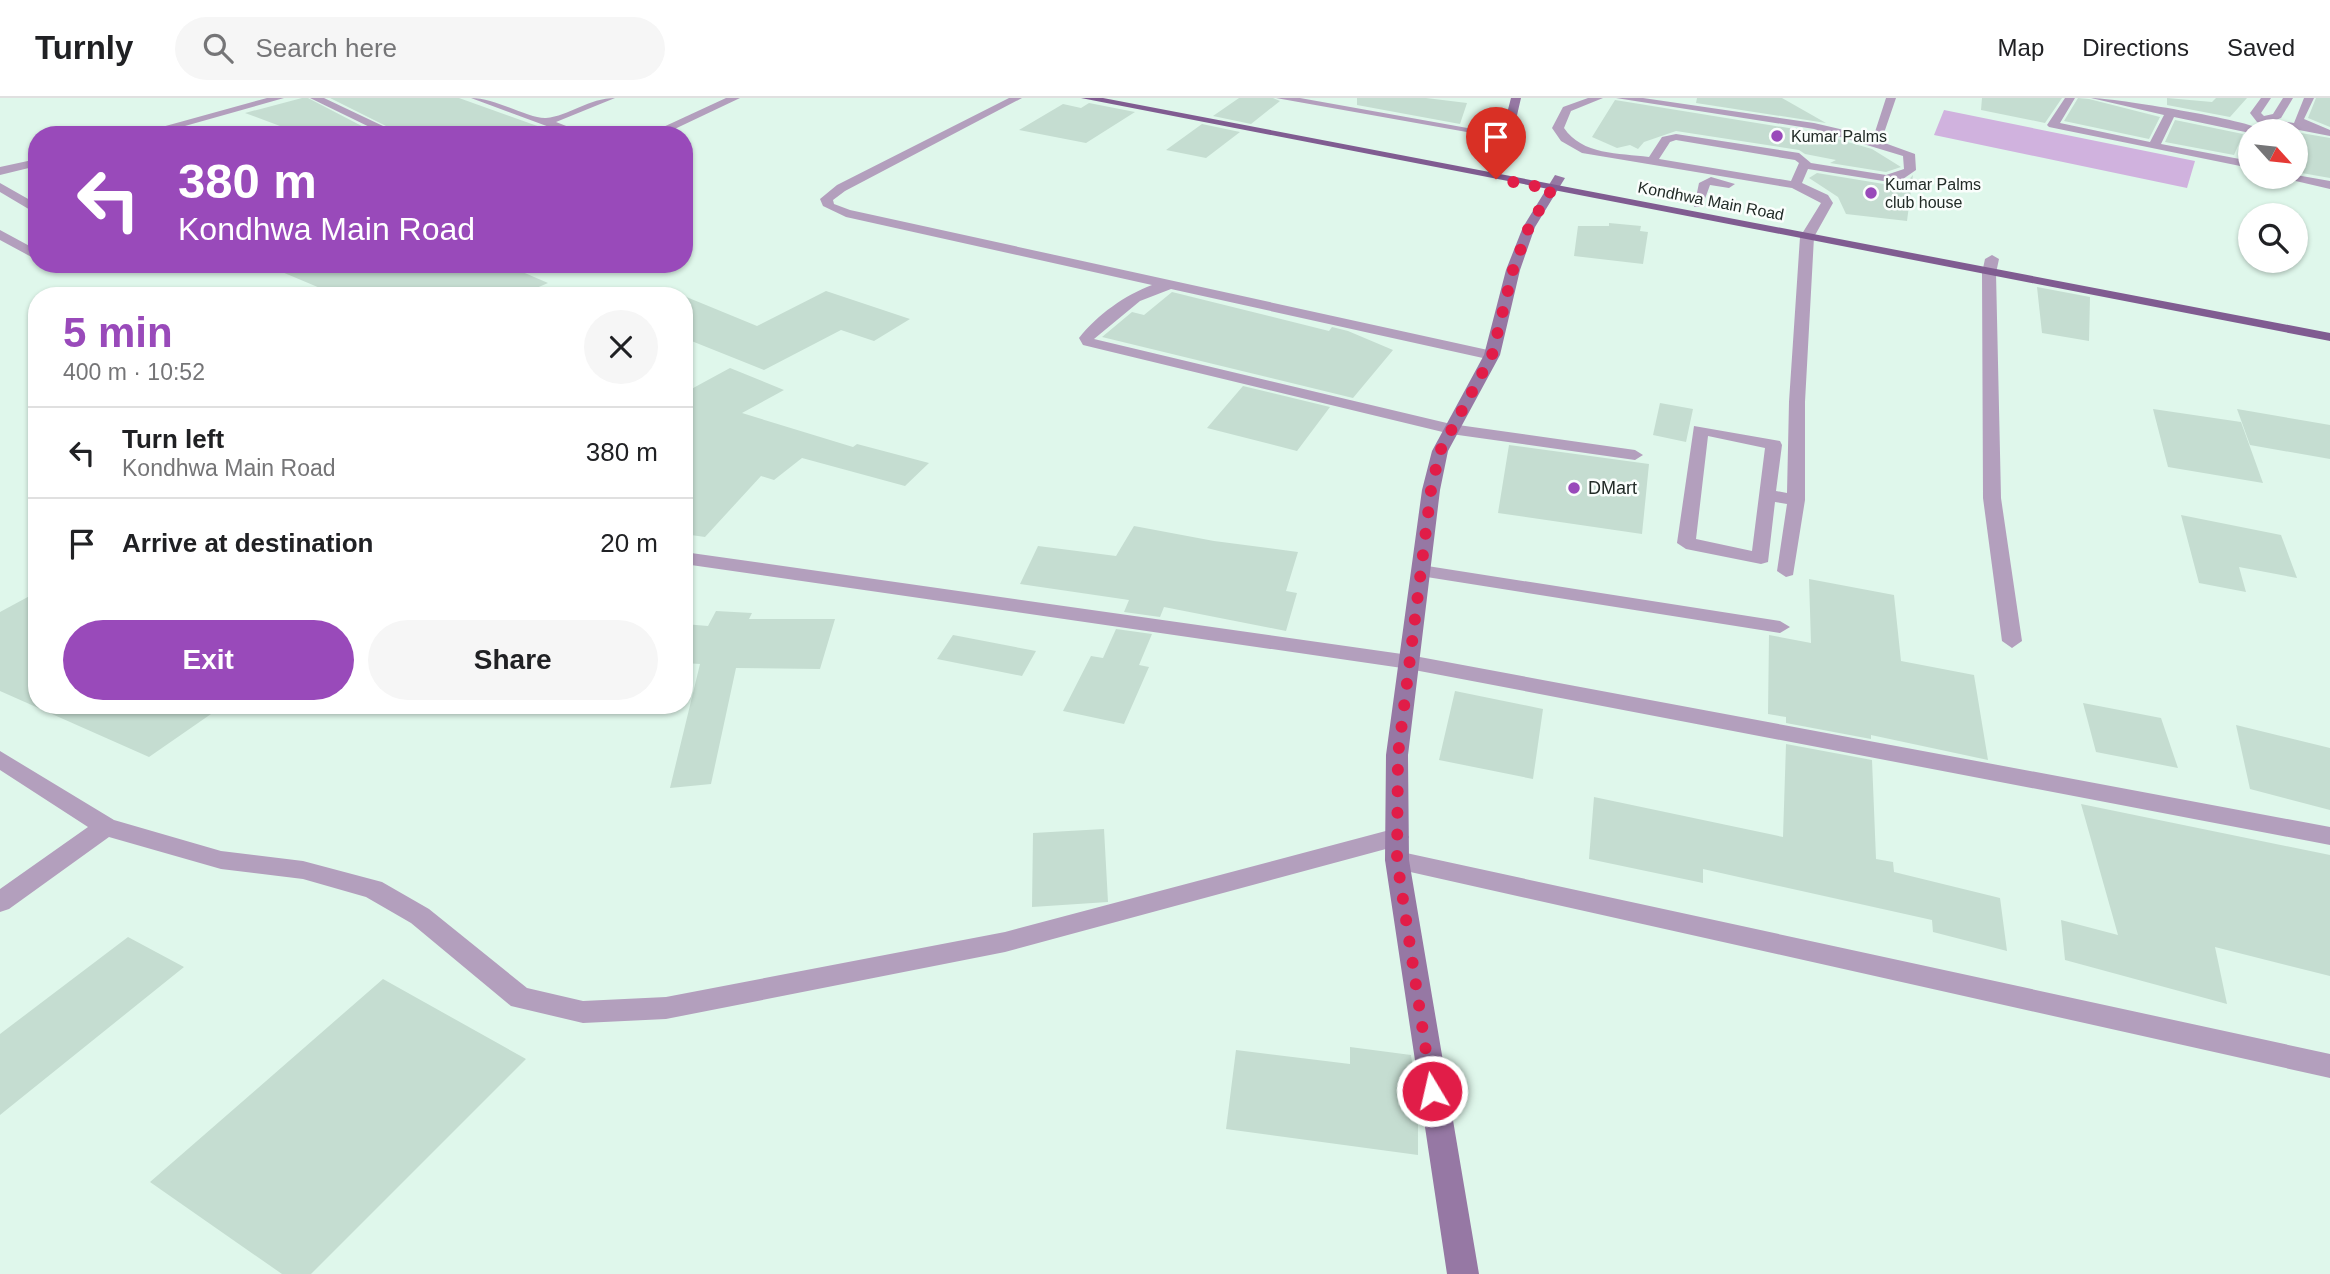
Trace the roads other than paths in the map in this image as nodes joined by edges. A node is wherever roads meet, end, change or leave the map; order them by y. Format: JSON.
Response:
{"nodes":[{"id":1,"x":279,"y":98,"type":"edge"},
{"id":2,"x":315,"y":98,"type":"edge"},
{"id":3,"x":476,"y":98,"type":"edge"},
{"id":4,"x":610,"y":98,"type":"edge"},
{"id":5,"x":735,"y":98,"type":"edge"},
{"id":6,"x":1017,"y":98,"type":"edge"},
{"id":7,"x":1086,"y":98,"type":"edge"},
{"id":8,"x":1142,"y":98,"type":"edge"},
{"id":9,"x":1281,"y":98,"type":"edge"},
{"id":10,"x":1516,"y":98,"type":"edge"},
{"id":11,"x":1598,"y":98,"type":"edge"},
{"id":12,"x":1621,"y":98,"type":"edge"},
{"id":13,"x":1660,"y":98,"type":"edge"},
{"id":14,"x":1704,"y":98,"type":"edge"},
{"id":15,"x":1891,"y":98,"type":"edge"},
{"id":16,"x":2070,"y":98,"type":"edge"},
{"id":17,"x":2096,"y":98,"type":"edge"},
{"id":18,"x":2266,"y":98,"type":"edge"},
{"id":19,"x":2288,"y":98,"type":"edge"},
{"id":20,"x":2309,"y":98,"type":"edge"},
{"id":21,"x":1720,"y":106,"type":"junction"},
{"id":22,"x":1733,"y":108,"type":"dead end"},
{"id":23,"x":2171,"y":112,"type":"junction"},
{"id":24,"x":2257,"y":119,"type":"edge"},
{"id":25,"x":2272,"y":119,"type":"edge"},
{"id":26,"x":545,"y":122,"type":"junction"},
{"id":27,"x":2238,"y":123,"type":"edge"},
{"id":28,"x":173,"y":126,"type":"edge"},
{"id":29,"x":376,"y":126,"type":"edge"},
{"id":30,"x":557,"y":126,"type":"edge"},
{"id":31,"x":672,"y":126,"type":"edge"},
{"id":32,"x":2308,"y":130,"type":"edge"},
{"id":33,"x":2330,"y":131,"type":"edge"},
{"id":34,"x":1878,"y":133,"type":"dead end"},
{"id":35,"x":1506,"y":136,"type":"junction"},
{"id":36,"x":2154,"y":146,"type":"junction"},
{"id":37,"x":1652,"y":161,"type":"junction"},
{"id":38,"x":2238,"y":162,"type":"edge"},
{"id":39,"x":28,"y":164,"type":"edge"},
{"id":40,"x":1804,"y":165,"type":"junction"},
{"id":41,"x":1499,"y":167,"type":"junction"},
{"id":42,"x":0,"y":171,"type":"edge"},
{"id":43,"x":1885,"y":179,"type":"junction"},
{"id":44,"x":2308,"y":181,"type":"edge"},
{"id":45,"x":1913,"y":183,"type":"dead end"},
{"id":46,"x":1555,"y":184,"type":"junction"},
{"id":47,"x":1795,"y":184,"type":"junction"},
{"id":48,"x":2330,"y":185,"type":"edge"},
{"id":49,"x":0,"y":187,"type":"edge"},
{"id":50,"x":1747,"y":187,"type":"dead end"},
{"id":51,"x":28,"y":204,"type":"edge"},
{"id":52,"x":1698,"y":204,"type":"junction"},
{"id":53,"x":1811,"y":231,"type":"junction"},
{"id":54,"x":0,"y":234,"type":"edge"},
{"id":55,"x":28,"y":251,"type":"edge"},
{"id":56,"x":1990,"y":266,"type":"junction"},
{"id":57,"x":1174,"y":285,"type":"junction"},
{"id":58,"x":2330,"y":325,"type":"edge"},
{"id":59,"x":2330,"y":337,"type":"edge"},
{"id":60,"x":1492,"y":355,"type":"junction"},
{"id":61,"x":1451,"y":429,"type":"junction"},
{"id":62,"x":1635,"y":455,"type":"dead end"},
{"id":63,"x":1767,"y":495,"type":"junction"},
{"id":64,"x":1796,"y":500,"type":"junction"},
{"id":65,"x":693,"y":559,"type":"edge"},
{"id":66,"x":1421,"y":571,"type":"junction"},
{"id":67,"x":1786,"y":571,"type":"dead end"},
{"id":68,"x":1780,"y":627,"type":"dead end"},
{"id":69,"x":2011,"y":641,"type":"dead end"},
{"id":70,"x":1409,"y":662,"type":"junction"},
{"id":71,"x":0,"y":759,"type":"edge"},
{"id":72,"x":106,"y":827,"type":"junction"},
{"id":73,"x":2330,"y":836,"type":"edge"},
{"id":74,"x":1397,"y":848,"type":"junction"},
{"id":75,"x":0,"y":902,"type":"edge"},
{"id":76,"x":2330,"y":1066,"type":"edge"},
{"id":77,"x":1463,"y":1274,"type":"edge"}],
"edges":[{"from":1,"to":28,"type":"street"},
{"from":2,"to":29,"type":"street"},
{"from":3,"to":26,"type":"street"},
{"from":4,"to":26,"type":"street"},
{"from":5,"to":31,"type":"street"},
{"from":6,"to":57,"type":"street"},
{"from":7,"to":46,"type":"main road","name":"Kondhwa Main Road"},
{"from":8,"to":41,"type":"main road","name":"Kondhwa Main Road"},
{"from":9,"to":35,"type":"street"},
{"from":10,"to":35,"type":"street"},
{"from":11,"to":37,"type":"street"},
{"from":12,"to":43,"type":"street"},
{"from":13,"to":21,"type":"street"},
{"from":14,"to":21,"type":"street"},
{"from":15,"to":34,"type":"street"},
{"from":16,"to":36,"type":"street"},
{"from":17,"to":23,"type":"street"},
{"from":18,"to":24,"type":"street"},
{"from":19,"to":25,"type":"street"},
{"from":20,"to":33,"type":"street"},
{"from":21,"to":22,"type":"street"},
{"from":23,"to":27,"type":"street"},
{"from":23,"to":36,"type":"street"},
{"from":26,"to":30,"type":"street"},
{"from":32,"to":33,"type":"street"},
{"from":35,"to":41,"type":"street"},
{"from":36,"to":38,"type":"street"},
{"from":37,"to":40,"type":"street"},
{"from":37,"to":47,"type":"street"},
{"from":39,"to":42,"type":"street"},
{"from":40,"to":43,"type":"street"},
{"from":40,"to":47,"type":"street"},
{"from":41,"to":46,"type":"main road","name":"Kondhwa Main Road"},
{"from":43,"to":45,"type":"street"},
{"from":44,"to":48,"type":"street"},
{"from":46,"to":52,"type":"main road","name":"Kondhwa Main Road"},
{"from":46,"to":53,"type":"main road","name":"Kondhwa Main Road"},
{"from":46,"to":60,"type":"street"},
{"from":47,"to":53,"type":"street"},
{"from":49,"to":51,"type":"street"},
{"from":50,"to":52,"type":"street"},
{"from":52,"to":53,"type":"main road","name":"Kondhwa Main Road"},
{"from":53,"to":56,"type":"main road","name":"Kondhwa Main Road"},
{"from":53,"to":64,"type":"street"},
{"from":54,"to":55,"type":"street"},
{"from":56,"to":58,"type":"main road","name":"Kondhwa Main Road"},
{"from":56,"to":59,"type":"main road","name":"Kondhwa Main Road"},
{"from":56,"to":69,"type":"street"},
{"from":57,"to":60,"type":"street"},
{"from":57,"to":61,"type":"street"},
{"from":60,"to":61,"type":"street"},
{"from":61,"to":62,"type":"street"},
{"from":61,"to":66,"type":"street"},
{"from":63,"to":63,"type":"street"},
{"from":63,"to":64,"type":"street"},
{"from":64,"to":67,"type":"street"},
{"from":65,"to":70,"type":"street"},
{"from":66,"to":68,"type":"street"},
{"from":66,"to":70,"type":"street"},
{"from":70,"to":73,"type":"street"},
{"from":70,"to":74,"type":"street"},
{"from":71,"to":72,"type":"street"},
{"from":72,"to":74,"type":"street"},
{"from":72,"to":75,"type":"street"},
{"from":74,"to":76,"type":"street"},
{"from":74,"to":77,"type":"street"}]}
